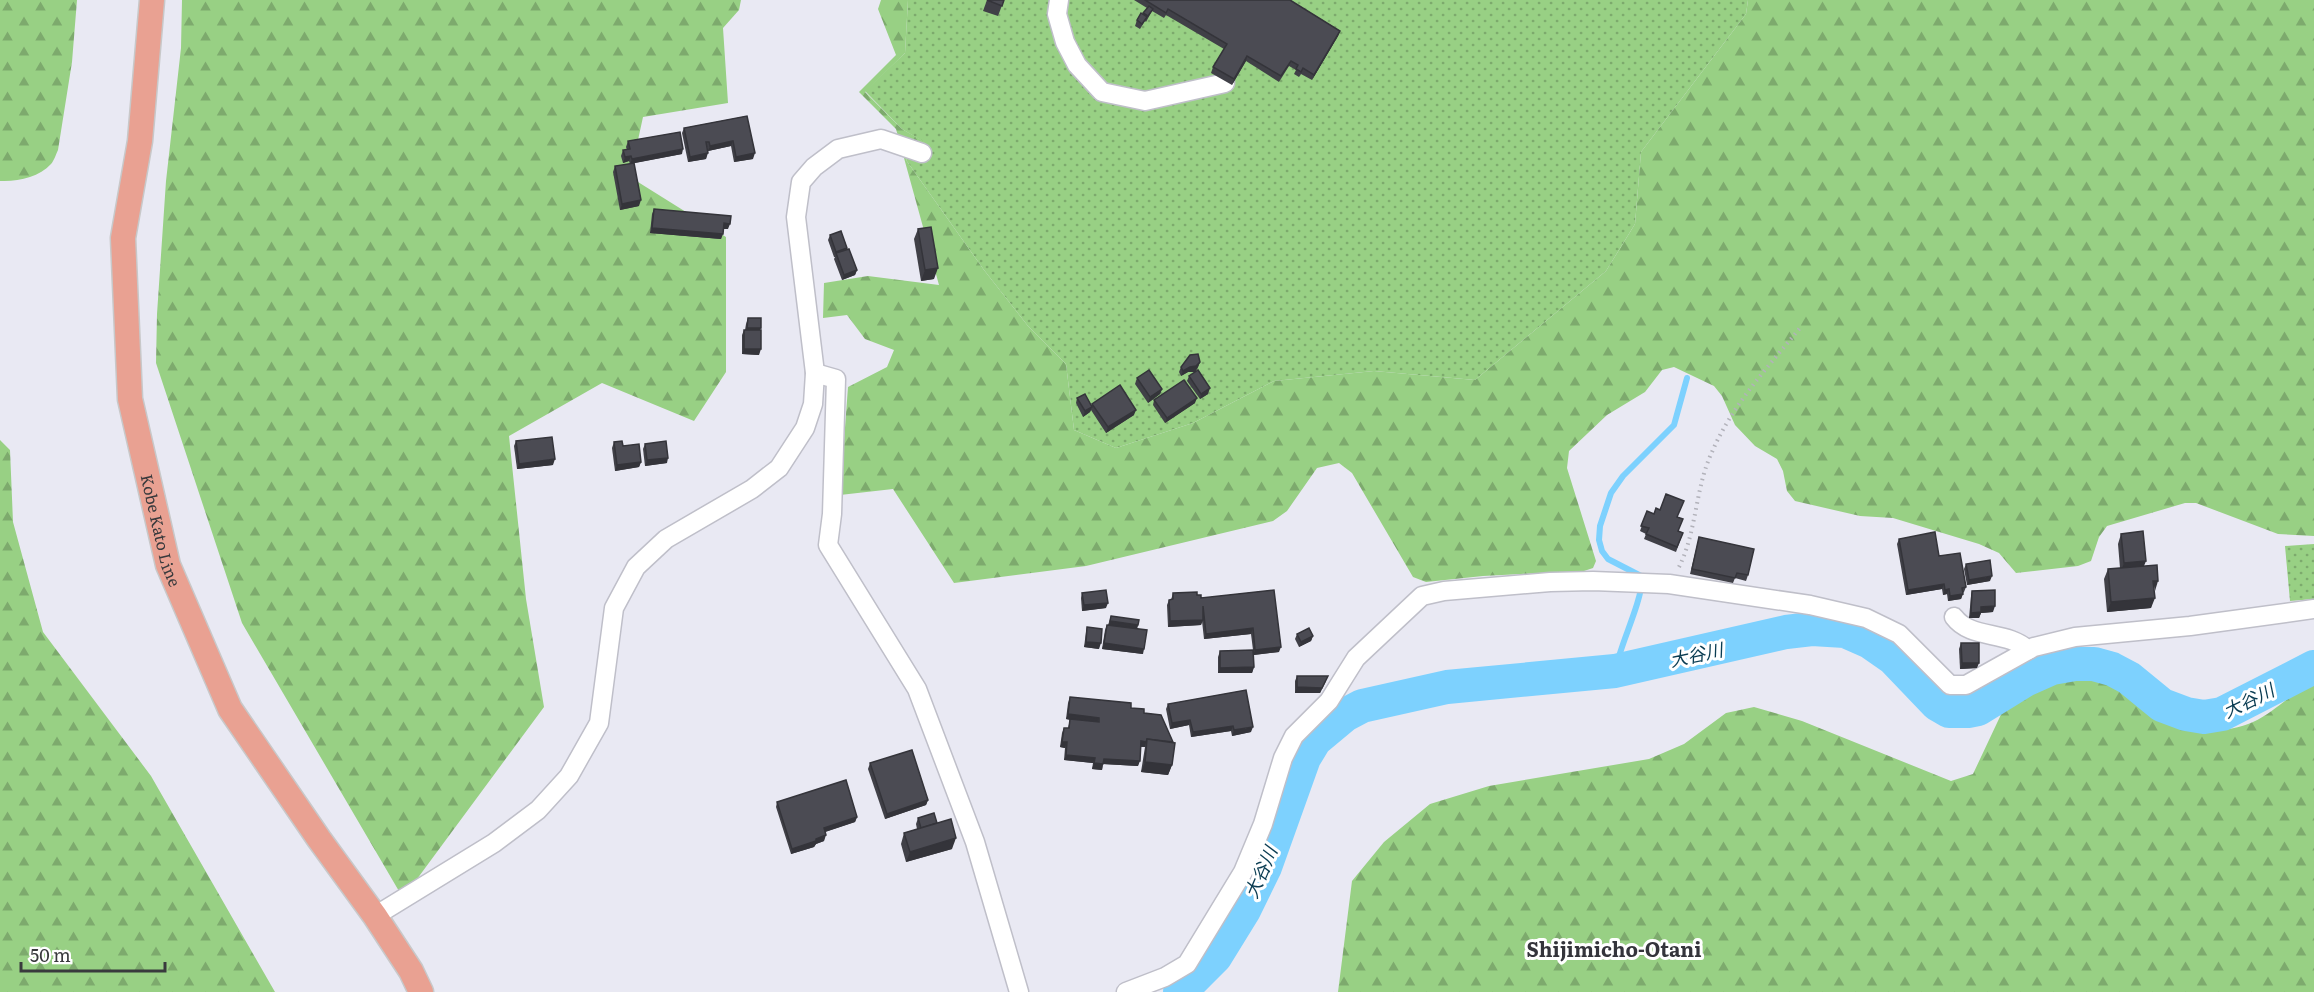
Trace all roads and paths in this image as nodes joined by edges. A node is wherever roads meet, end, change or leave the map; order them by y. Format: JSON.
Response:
{"nodes":[{"id":1,"x":152,"y":0,"type":"edge"},
{"id":2,"x":1059,"y":0,"type":"edge"},
{"id":3,"x":1225,"y":83,"type":"dead end"},
{"id":4,"x":922,"y":153,"type":"dead end"},
{"id":5,"x":1800,"y":328,"type":"dead end"},
{"id":6,"x":815,"y":373,"type":"junction"},
{"id":7,"x":1669,"y":584,"type":"junction"},
{"id":8,"x":2314,"y":609,"type":"edge"},
{"id":9,"x":1954,"y":616,"type":"dead end"},
{"id":10,"x":2028,"y":650,"type":"junction"},
{"id":11,"x":375,"y":916,"type":"junction"},
{"id":12,"x":421,"y":992,"type":"edge"},
{"id":13,"x":1018,"y":992,"type":"edge"},
{"id":14,"x":1126,"y":992,"type":"edge"}],
"edges":[{"from":1,"to":11,"type":"main road","name":"Kobe Kato Line"},
{"from":2,"to":3,"type":"street"},
{"from":4,"to":6,"type":"street"},
{"from":5,"to":7,"type":"path"},
{"from":6,"to":11,"type":"street"},
{"from":6,"to":13,"type":"street"},
{"from":7,"to":10,"type":"street"},
{"from":7,"to":14,"type":"street"},
{"from":8,"to":10,"type":"street"},
{"from":9,"to":10,"type":"street"},
{"from":11,"to":12,"type":"main road","name":"Kobe Kato Line"}]}
